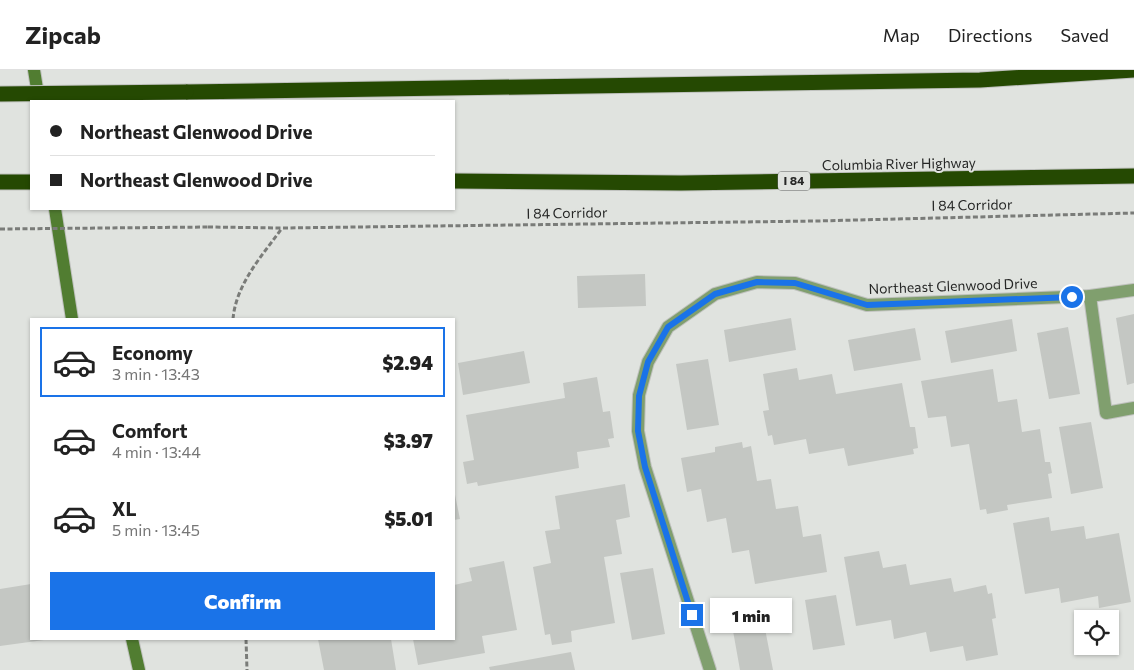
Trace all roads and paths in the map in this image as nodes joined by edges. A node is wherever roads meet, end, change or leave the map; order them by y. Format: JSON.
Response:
{"nodes":[{"id":1,"x":34,"y":70,"type":"edge"},
{"id":2,"x":1134,"y":70,"type":"edge"},
{"id":3,"x":0,"y":94,"type":"edge"},
{"id":4,"x":39,"y":100,"type":"edge"},
{"id":5,"x":1134,"y":176,"type":"edge"},
{"id":6,"x":455,"y":181,"type":"edge"},
{"id":7,"x":0,"y":182,"type":"edge"},
{"id":8,"x":30,"y":182,"type":"edge"},
{"id":9,"x":55,"y":210,"type":"edge"},
{"id":10,"x":1134,"y":213,"type":"edge"},
{"id":11,"x":282,"y":228,"type":"junction"},
{"id":12,"x":0,"y":229,"type":"edge"},
{"id":13,"x":1134,"y":290,"type":"edge"},
{"id":14,"x":1090,"y":296,"type":"junction"},
{"id":15,"x":72,"y":318,"type":"edge"},
{"id":16,"x":233,"y":318,"type":"edge"},
{"id":17,"x":1134,"y":408,"type":"edge"},
{"id":18,"x":132,"y":640,"type":"edge"},
{"id":19,"x":246,"y":640,"type":"edge"},
{"id":20,"x":139,"y":670,"type":"edge"},
{"id":21,"x":248,"y":670,"type":"edge"},
{"id":22,"x":710,"y":670,"type":"edge"}],
"edges":[{"from":1,"to":4,"type":"main road"},
{"from":2,"to":3,"type":"highway","bridge":true},
{"from":5,"to":6,"type":"highway","name":"Columbia River Highway","number":"I 84"},
{"from":7,"to":8,"type":"highway"},
{"from":9,"to":15,"type":"main road"},
{"from":10,"to":11,"type":"path","name":"I 84 Corridor"},
{"from":11,"to":12,"type":"path","name":"I 84 Corridor","bridge":true},
{"from":11,"to":16,"type":"path"},
{"from":13,"to":14,"type":"street","name":"Northeast Glenwood Drive"},
{"from":14,"to":17,"type":"street"},
{"from":14,"to":22,"type":"street","name":"Northeast Glenwood Drive"},
{"from":18,"to":20,"type":"main road"},
{"from":19,"to":21,"type":"path"}]}
